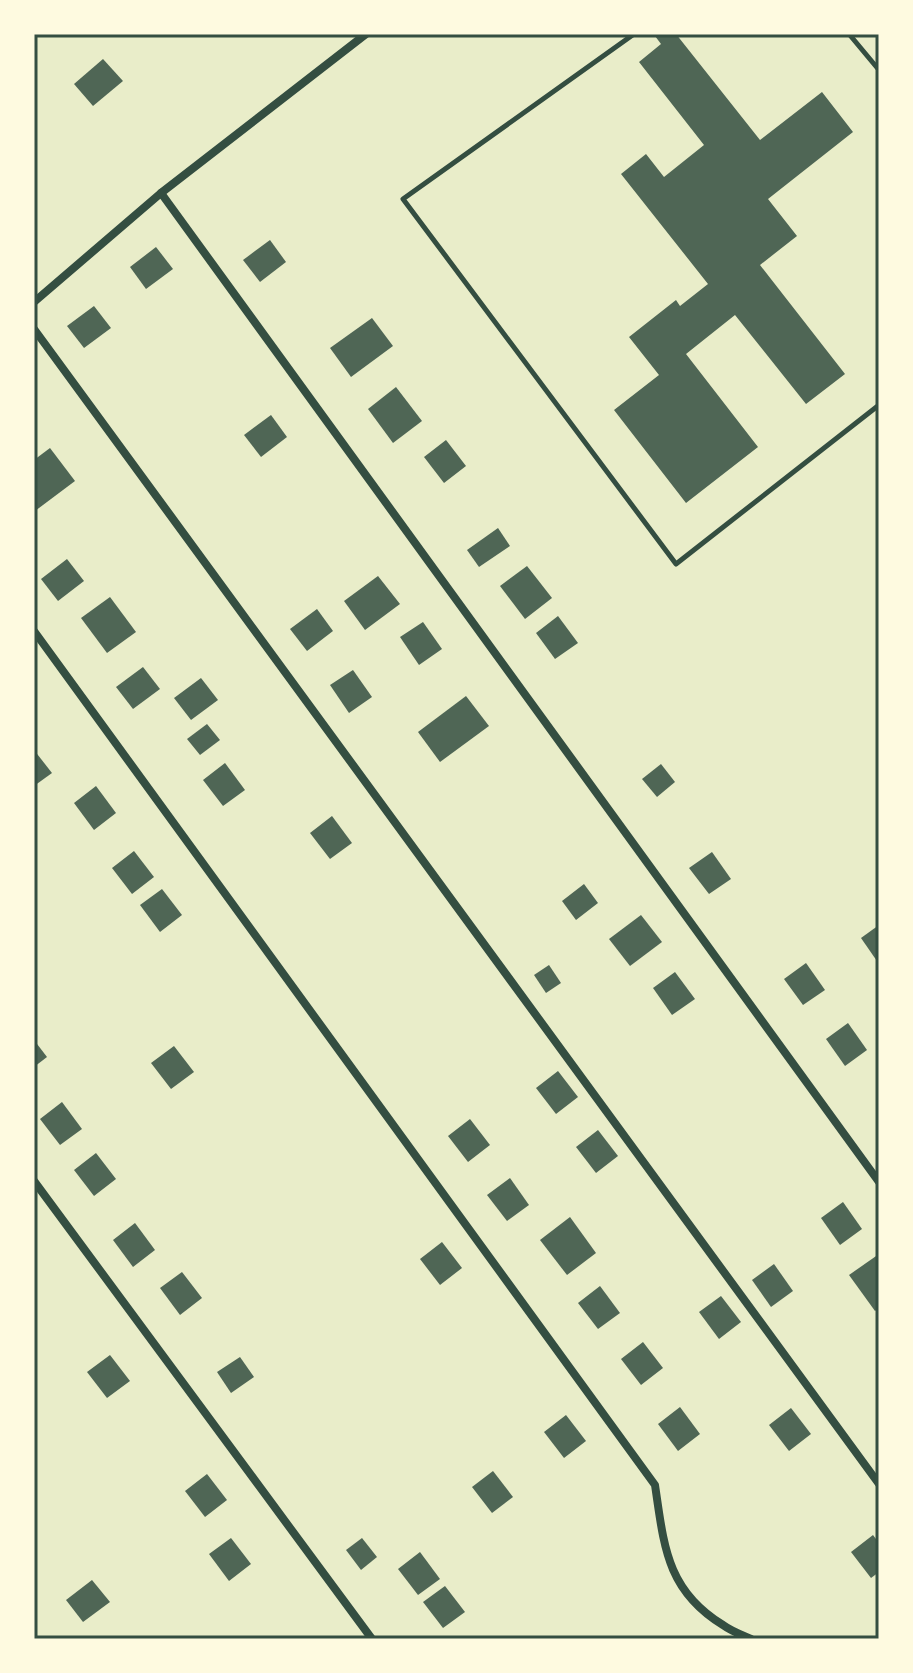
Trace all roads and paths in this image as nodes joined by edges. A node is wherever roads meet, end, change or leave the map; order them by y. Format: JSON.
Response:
{"nodes":[{"id":1,"x":366,"y":34,"type":"edge"},
{"id":2,"x":634,"y":34,"type":"edge"},
{"id":3,"x":849,"y":34,"type":"edge"},
{"id":4,"x":879,"y":70,"type":"edge"},
{"id":5,"x":161,"y":193,"type":"junction"},
{"id":6,"x":34,"y":302,"type":"edge"},
{"id":7,"x":34,"y":329,"type":"edge"},
{"id":8,"x":879,"y":405,"type":"edge"},
{"id":9,"x":34,"y":631,"type":"edge"},
{"id":10,"x":34,"y":1181,"type":"edge"},
{"id":11,"x":879,"y":1182,"type":"edge"},
{"id":12,"x":879,"y":1484,"type":"edge"},
{"id":13,"x":372,"y":1639,"type":"edge"},
{"id":14,"x":751,"y":1639,"type":"edge"}],
"edges":[{"from":1,"to":5,"type":"street"},
{"from":2,"to":8,"type":"lane"},
{"from":3,"to":4,"type":"lane"},
{"from":5,"to":6,"type":"street"},
{"from":5,"to":11,"type":"street"},
{"from":7,"to":12,"type":"street"},
{"from":9,"to":14,"type":"street"},
{"from":10,"to":13,"type":"street"}]}
